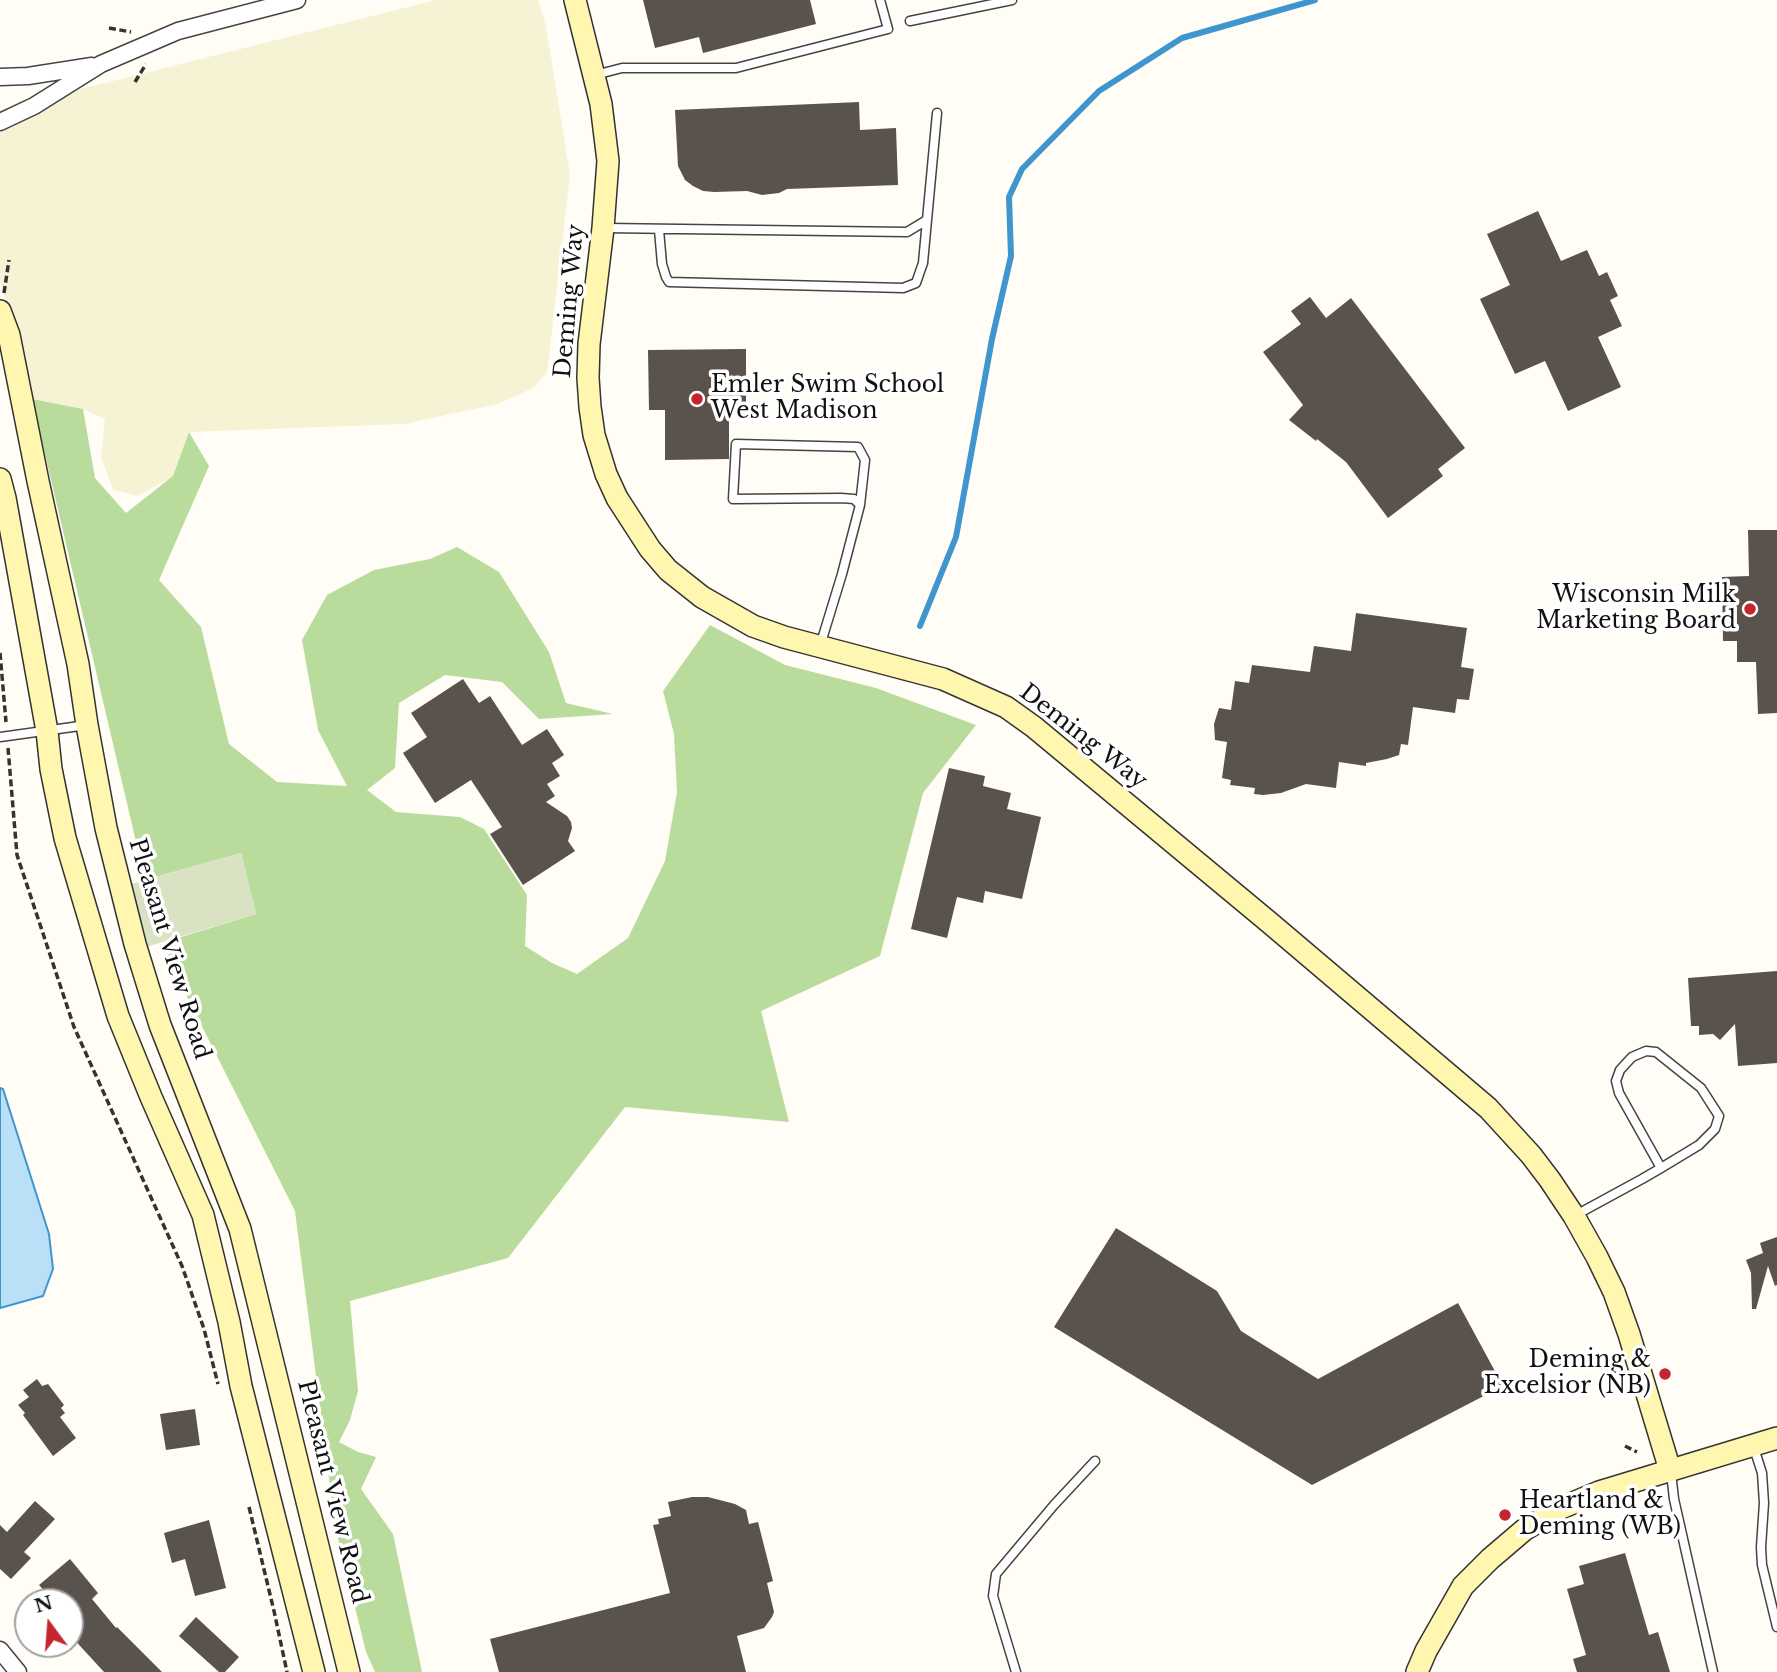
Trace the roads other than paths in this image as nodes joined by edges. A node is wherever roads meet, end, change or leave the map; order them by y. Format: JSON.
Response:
{"nodes":[{"id":1,"x":297,"y":0,"type":"edge"},
{"id":2,"x":575,"y":0,"type":"edge"},
{"id":3,"x":880,"y":0,"type":"edge"},
{"id":4,"x":1012,"y":0,"type":"edge"},
{"id":5,"x":910,"y":22,"type":"dead end"},
{"id":6,"x":101,"y":64,"type":"junction"},
{"id":7,"x":595,"y":75,"type":"junction"},
{"id":8,"x":0,"y":77,"type":"edge"},
{"id":9,"x":937,"y":113,"type":"dead end"},
{"id":10,"x":0,"y":122,"type":"edge"},
{"id":11,"x":927,"y":220,"type":"junction"},
{"id":12,"x":603,"y":228,"type":"junction"},
{"id":13,"x":659,"y":230,"type":"junction"},
{"id":14,"x":0,"y":312,"type":"edge"},
{"id":15,"x":0,"y":479,"type":"edge"},
{"id":16,"x":860,"y":505,"type":"junction"},
{"id":17,"x":820,"y":646,"type":"junction"},
{"id":18,"x":87,"y":725,"type":"junction"},
{"id":19,"x":47,"y":731,"type":"junction"},
{"id":20,"x":0,"y":737,"type":"edge"},
{"id":21,"x":1661,"y":1168,"type":"junction"},
{"id":22,"x":1574,"y":1216,"type":"junction"},
{"id":23,"x":1777,"y":1438,"type":"edge"},
{"id":24,"x":1753,"y":1446,"type":"junction"},
{"id":25,"x":1095,"y":1461,"type":"dead end"},
{"id":26,"x":1670,"y":1469,"type":"junction"},
{"id":27,"x":1777,"y":1627,"type":"edge"},
{"id":28,"x":0,"y":1650,"type":"edge"},
{"id":29,"x":18,"y":1672,"type":"edge"},
{"id":30,"x":314,"y":1672,"type":"edge"},
{"id":31,"x":349,"y":1672,"type":"edge"},
{"id":32,"x":1016,"y":1672,"type":"edge"},
{"id":33,"x":1417,"y":1672,"type":"edge"},
{"id":34,"x":1713,"y":1672,"type":"edge"}],
"edges":[{"from":1,"to":6,"type":"street"},
{"from":2,"to":7,"type":"main road","name":"Deming Way"},
{"from":3,"to":7,"type":"lane"},
{"from":4,"to":5,"type":"lane"},
{"from":6,"to":8,"type":"street"},
{"from":6,"to":10,"type":"street"},
{"from":7,"to":12,"type":"main road","name":"Deming Way"},
{"from":9,"to":11,"type":"lane"},
{"from":11,"to":13,"type":"lane"},
{"from":11,"to":13,"type":"lane"},
{"from":12,"to":13,"type":"lane"},
{"from":12,"to":17,"type":"main road","name":"Deming Way"},
{"from":14,"to":18,"type":"main road","name":"Pleasant View Road"},
{"from":15,"to":19,"type":"main road"},
{"from":16,"to":16,"type":"lane"},
{"from":16,"to":17,"type":"lane"},
{"from":17,"to":22,"type":"main road","name":"Deming Way"},
{"from":18,"to":19,"type":"lane"},
{"from":18,"to":31,"type":"main road","name":"Pleasant View Road"},
{"from":19,"to":20,"type":"lane"},
{"from":19,"to":30,"type":"main road"},
{"from":21,"to":21,"type":"lane"},
{"from":21,"to":22,"type":"lane"},
{"from":22,"to":26,"type":"main road","name":"Deming Way"},
{"from":23,"to":24,"type":"main road"},
{"from":24,"to":26,"type":"main road"},
{"from":24,"to":27,"type":"lane"},
{"from":25,"to":32,"type":"lane"},
{"from":26,"to":33,"type":"main road"},
{"from":26,"to":34,"type":"lane"},
{"from":28,"to":29,"type":"street"}]}
